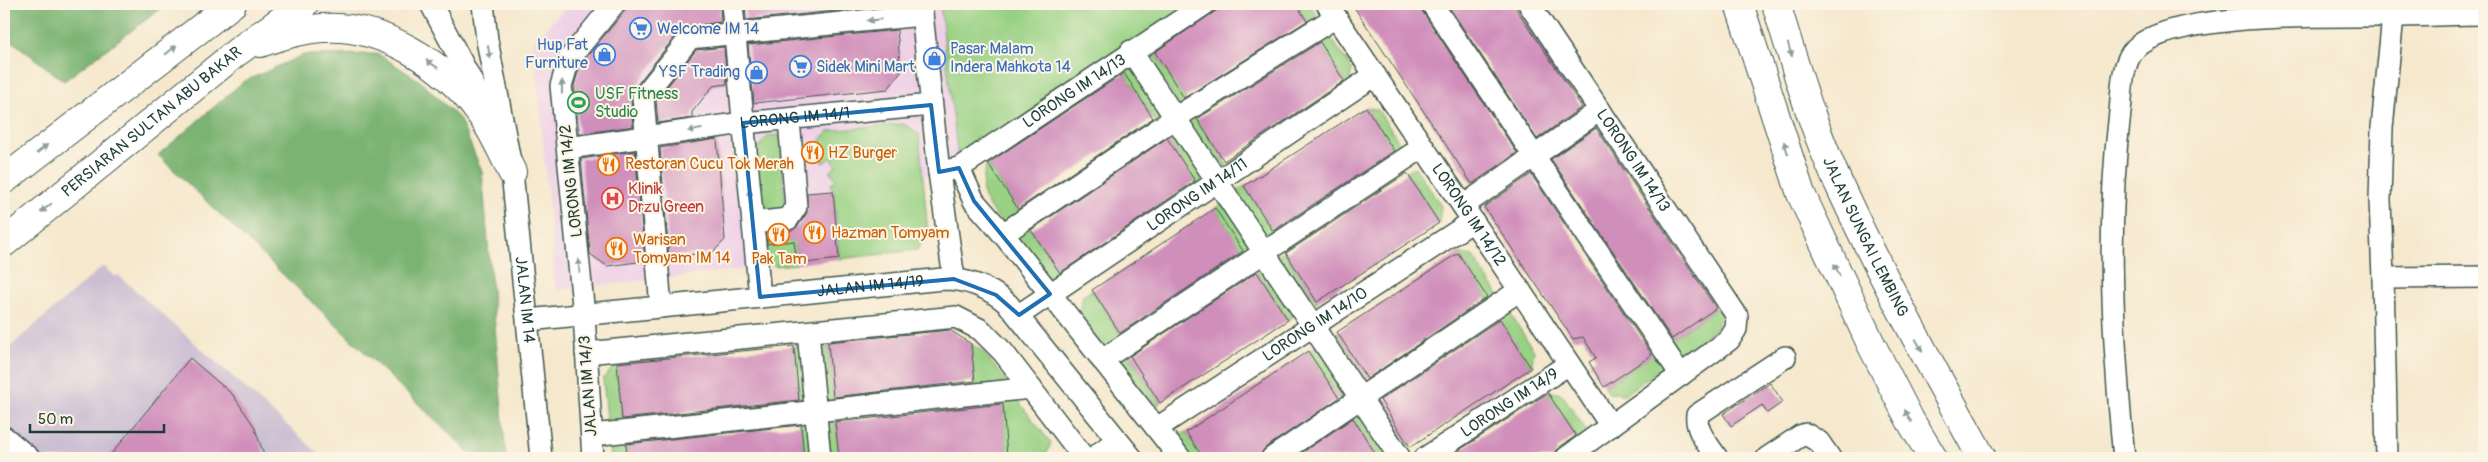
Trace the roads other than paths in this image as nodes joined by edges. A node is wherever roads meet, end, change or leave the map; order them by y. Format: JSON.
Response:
{"nodes":[{"id":1,"x":232,"y":4,"type":"edge"},
{"id":2,"x":304,"y":4,"type":"edge"},
{"id":3,"x":431,"y":4,"type":"edge"},
{"id":4,"x":483,"y":4,"type":"edge"},
{"id":5,"x":614,"y":4,"type":"edge"},
{"id":6,"x":732,"y":4,"type":"edge"},
{"id":7,"x":1205,"y":4,"type":"edge"},
{"id":8,"x":1432,"y":4,"type":"edge"},
{"id":9,"x":1529,"y":4,"type":"edge"},
{"id":10,"x":1776,"y":4,"type":"edge"},
{"id":11,"x":1738,"y":5,"type":"edge"},
{"id":12,"x":921,"y":10,"type":"edge"},
{"id":13,"x":1332,"y":11,"type":"edge"},
{"id":14,"x":2484,"y":14,"type":"edge"},
{"id":15,"x":2393,"y":16,"type":"junction"},
{"id":16,"x":734,"y":34,"type":"junction"},
{"id":17,"x":1132,"y":51,"type":"junction"},
{"id":18,"x":237,"y":52,"type":"junction"},
{"id":19,"x":1375,"y":75,"type":"junction"},
{"id":20,"x":931,"y":105,"type":"junction"},
{"id":21,"x":1600,"y":110,"type":"junction"},
{"id":22,"x":1175,"y":118,"type":"junction"},
{"id":23,"x":789,"y":119,"type":"junction"},
{"id":24,"x":743,"y":123,"type":"junction"},
{"id":25,"x":646,"y":137,"type":"junction"},
{"id":26,"x":506,"y":142,"type":"junction"},
{"id":27,"x":1423,"y":147,"type":"junction"},
{"id":28,"x":568,"y":148,"type":"junction"},
{"id":29,"x":1534,"y":157,"type":"junction"},
{"id":30,"x":949,"y":170,"type":"junction"},
{"id":31,"x":512,"y":172,"type":"junction"},
{"id":32,"x":4,"y":180,"type":"edge"},
{"id":33,"x":1216,"y":182,"type":"junction"},
{"id":34,"x":1468,"y":214,"type":"junction"},
{"id":35,"x":753,"y":223,"type":"junction"},
{"id":36,"x":1003,"y":234,"type":"junction"},
{"id":37,"x":4,"y":243,"type":"edge"},
{"id":38,"x":1263,"y":252,"type":"junction"},
{"id":39,"x":2484,"y":277,"type":"edge"},
{"id":40,"x":2383,"y":278,"type":"junction"},
{"id":41,"x":954,"y":279,"type":"junction"},
{"id":42,"x":1520,"y":290,"type":"junction"},
{"id":43,"x":1050,"y":294,"type":"junction"},
{"id":44,"x":760,"y":297,"type":"junction"},
{"id":45,"x":661,"y":307,"type":"junction"},
{"id":46,"x":584,"y":315,"type":"junction"},
{"id":47,"x":1019,"y":316,"type":"junction"},
{"id":48,"x":528,"y":320,"type":"junction"},
{"id":49,"x":1312,"y":326,"type":"junction"},
{"id":50,"x":808,"y":332,"type":"junction"},
{"id":51,"x":586,"y":354,"type":"junction"},
{"id":52,"x":1785,"y":357,"type":"dead end"},
{"id":53,"x":1102,"y":360,"type":"junction"},
{"id":54,"x":1569,"y":364,"type":"junction"},
{"id":55,"x":1680,"y":375,"type":"junction"},
{"id":56,"x":1030,"y":388,"type":"junction"},
{"id":57,"x":1360,"y":398,"type":"junction"},
{"id":58,"x":816,"y":410,"type":"junction"},
{"id":59,"x":1611,"y":426,"type":"junction"},
{"id":60,"x":1157,"y":428,"type":"junction"},
{"id":61,"x":592,"y":435,"type":"junction"},
{"id":62,"x":4,"y":437,"type":"edge"},
{"id":63,"x":1117,"y":440,"type":"junction"},
{"id":64,"x":29,"y":458,"type":"edge"},
{"id":65,"x":541,"y":458,"type":"edge"},
{"id":66,"x":593,"y":458,"type":"edge"},
{"id":67,"x":820,"y":458,"type":"edge"},
{"id":68,"x":1084,"y":458,"type":"edge"},
{"id":69,"x":1093,"y":458,"type":"edge"},
{"id":70,"x":1132,"y":458,"type":"edge"},
{"id":71,"x":1180,"y":458,"type":"edge"},
{"id":72,"x":1272,"y":458,"type":"edge"},
{"id":73,"x":1400,"y":458,"type":"edge"},
{"id":74,"x":1425,"y":458,"type":"edge"},
{"id":75,"x":1566,"y":458,"type":"edge"},
{"id":76,"x":1717,"y":458,"type":"edge"},
{"id":77,"x":1767,"y":458,"type":"edge"},
{"id":78,"x":1830,"y":458,"type":"edge"},
{"id":79,"x":1933,"y":458,"type":"edge"},
{"id":80,"x":1982,"y":458,"type":"edge"},
{"id":81,"x":2124,"y":458,"type":"edge"},
{"id":82,"x":2387,"y":458,"type":"edge"}],
"edges":[{"from":32,"to":1,"type":"main road","one_way":true},
{"from":2,"to":18,"type":"main road","name":"PERSIARAN SULTAN ABU BAKAR"},
{"from":3,"to":26,"type":"street","name":"JALAN IM 14"},
{"from":4,"to":26,"type":"street","name":"JALAN IM 14","one_way":true},
{"from":28,"to":5,"type":"street","name":"LORONG IM 14/2","one_way":true},
{"from":6,"to":16,"type":"street"},
{"from":7,"to":17,"type":"street","name":"LORONG IM 14/13"},
{"from":8,"to":29,"type":"street"},
{"from":9,"to":21,"type":"street","name":"LORONG IM 14/13"},
{"from":10,"to":80,"type":"main road","name":"JALAN SUNGAI LEMBING","one_way":true},
{"from":79,"to":11,"type":"main road","one_way":true},
{"from":12,"to":16,"type":"street","one_way":true},
{"from":12,"to":20,"type":"street"},
{"from":13,"to":19,"type":"street","name":"LORONG IM 14/12"},
{"from":13,"to":22,"type":"street"},
{"from":14,"to":15,"type":"street"},
{"from":15,"to":40,"type":"street"},
{"from":15,"to":81,"type":"street"},
{"from":16,"to":24,"type":"street"},
{"from":16,"to":25,"type":"street"},
{"from":17,"to":22,"type":"street"},
{"from":17,"to":30,"type":"street","name":"LORONG IM 14/13"},
{"from":31,"to":18,"type":"main road","one_way":true},
{"from":18,"to":37,"type":"main road","name":"PERSIARAN SULTAN ABU BAKAR","one_way":true},
{"from":19,"to":27,"type":"street","name":"LORONG IM 14/12"},
{"from":19,"to":33,"type":"street","name":"LORONG IM 14/11"},
{"from":23,"to":20,"type":"street","name":"LORONG IM 14/1","one_way":true},
{"from":20,"to":30,"type":"street"},
{"from":21,"to":29,"type":"street","name":"LORONG IM 14/10"},
{"from":21,"to":55,"type":"street","name":"LORONG IM 14/13"},
{"from":22,"to":33,"type":"street"},
{"from":22,"to":36,"type":"street"},
{"from":23,"to":24,"type":"street","name":"LORONG IM 14/1"},
{"from":23,"to":35,"type":"street"},
{"from":24,"to":25,"type":"street","one_way":true},
{"from":35,"to":24,"type":"street","name":"LORONG IM 14/1","one_way":true},
{"from":25,"to":28,"type":"street"},
{"from":25,"to":45,"type":"street"},
{"from":26,"to":31,"type":"street","name":"JALAN IM 14"},
{"from":27,"to":34,"type":"street","name":"LORONG IM 14/12"},
{"from":27,"to":38,"type":"street"},
{"from":46,"to":28,"type":"street","name":"LORONG IM 14/2","one_way":true},
{"from":29,"to":34,"type":"street","name":"LORONG IM 14/10"},
{"from":29,"to":55,"type":"street"},
{"from":30,"to":36,"type":"street"},
{"from":30,"to":41,"type":"street"},
{"from":31,"to":48,"type":"street","name":"JALAN IM 14"},
{"from":33,"to":38,"type":"street"},
{"from":33,"to":43,"type":"street","name":"LORONG IM 14/11"},
{"from":34,"to":42,"type":"street","name":"LORONG IM 14/12"},
{"from":34,"to":49,"type":"street","name":"LORONG IM 14/10"},
{"from":35,"to":44,"type":"street","name":"LORONG IM 14/1"},
{"from":36,"to":43,"type":"street"},
{"from":38,"to":49,"type":"street"},
{"from":38,"to":53,"type":"street"},
{"from":39,"to":40,"type":"street"},
{"from":40,"to":82,"type":"street"},
{"from":41,"to":44,"type":"street","name":"JALAN IM 14/19"},
{"from":41,"to":47,"type":"street","name":"JALAN IM 14/19"},
{"from":42,"to":54,"type":"street","name":"LORONG IM 14/12"},
{"from":42,"to":57,"type":"street"},
{"from":43,"to":47,"type":"street","name":"LORONG IM 14/11"},
{"from":43,"to":53,"type":"street"},
{"from":44,"to":45,"type":"street","name":"JALAN IM 14/19"},
{"from":45,"to":46,"type":"street","name":"JALAN IM 14/19"},
{"from":46,"to":48,"type":"street","name":"JALAN IM 14/19"},
{"from":46,"to":51,"type":"street","name":"JALAN IM 14/3"},
{"from":47,"to":63,"type":"street","name":"JALAN IM 14/19"},
{"from":48,"to":65,"type":"street","name":"JALAN IM 14"},
{"from":49,"to":57,"type":"street"},
{"from":49,"to":60,"type":"street","name":"LORONG IM 14/10"},
{"from":50,"to":51,"type":"street"},
{"from":50,"to":56,"type":"street"},
{"from":50,"to":58,"type":"street"},
{"from":51,"to":61,"type":"street","name":"JALAN IM 14/3"},
{"from":52,"to":76,"type":"street"},
{"from":53,"to":60,"type":"street"},
{"from":54,"to":59,"type":"street","name":"LORONG IM 14/12"},
{"from":54,"to":74,"type":"street","name":"LORONG IM 14/9"},
{"from":55,"to":59,"type":"street"},
{"from":56,"to":58,"type":"street"},
{"from":56,"to":68,"type":"street"},
{"from":57,"to":72,"type":"street"},
{"from":57,"to":73,"type":"street"},
{"from":58,"to":61,"type":"street"},
{"from":58,"to":67,"type":"street"},
{"from":59,"to":75,"type":"street"},
{"from":60,"to":71,"type":"street"},
{"from":61,"to":66,"type":"street","name":"JALAN IM 14/3"},
{"from":62,"to":64,"type":"street"},
{"from":63,"to":69,"type":"street"},
{"from":63,"to":70,"type":"street","name":"JALAN IM 14/19"},
{"from":77,"to":78,"type":"street"}]}
